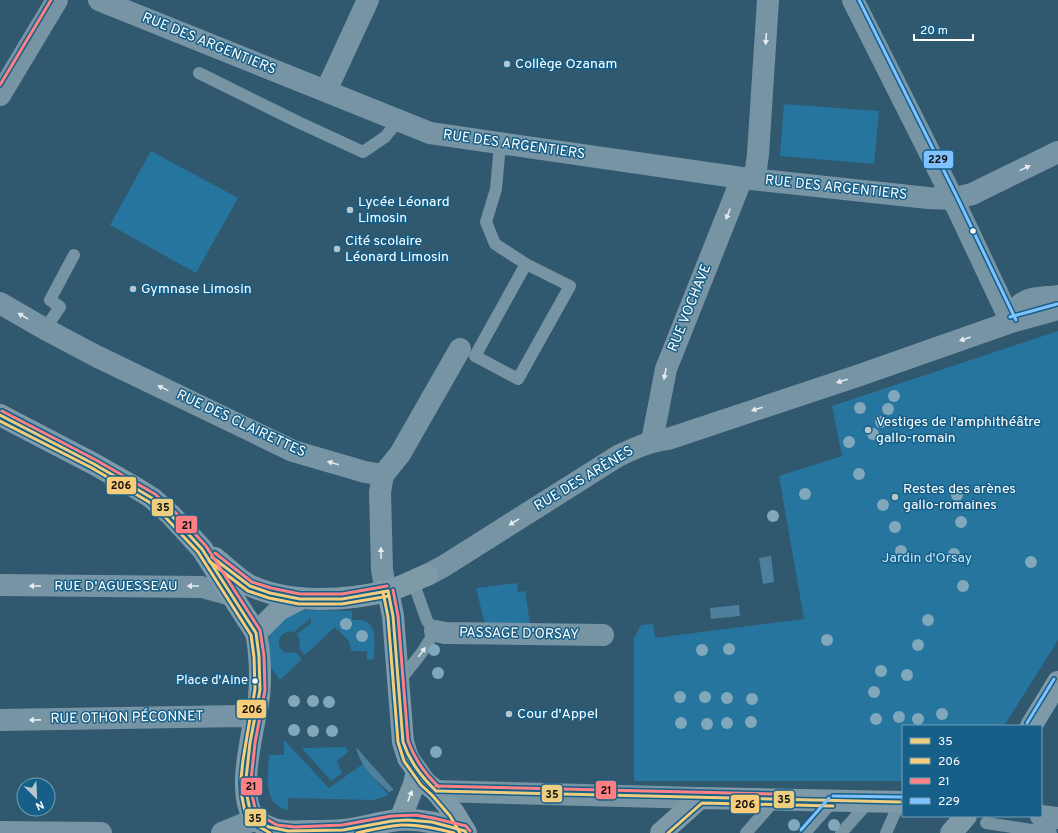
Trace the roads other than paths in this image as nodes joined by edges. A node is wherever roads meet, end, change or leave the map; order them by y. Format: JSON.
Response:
{"nodes":[{"id":1,"x":56,"y":0,"type":"edge"},
{"id":2,"x":99,"y":0,"type":"edge"},
{"id":3,"x":368,"y":0,"type":"edge"},
{"id":4,"x":768,"y":0,"type":"edge"},
{"id":5,"x":853,"y":0,"type":"edge"},
{"id":6,"x":199,"y":73,"type":"dead end"},
{"id":7,"x":2,"y":86,"type":"edge"},
{"id":8,"x":326,"y":91,"type":"junction"},
{"id":9,"x":398,"y":120,"type":"junction"},
{"id":10,"x":500,"y":144,"type":"junction"},
{"id":11,"x":1058,"y":152,"type":"edge"},
{"id":12,"x":747,"y":178,"type":"junction"},
{"id":13,"x":953,"y":199,"type":"junction"},
{"id":14,"x":74,"y":255,"type":"dead end"},
{"id":15,"x":526,"y":264,"type":"junction"},
{"id":16,"x":1058,"y":296,"type":"edge"},
{"id":17,"x":0,"y":303,"type":"edge"},
{"id":18,"x":1058,"y":308,"type":"edge"},
{"id":19,"x":1011,"y":322,"type":"junction"},
{"id":20,"x":45,"y":329,"type":"junction"},
{"id":21,"x":481,"y":344,"type":"junction"},
{"id":22,"x":460,"y":349,"type":"joint"},
{"id":23,"x":0,"y":415,"type":"edge"},
{"id":24,"x":652,"y":441,"type":"junction"},
{"id":25,"x":383,"y":475,"type":"junction"},
{"id":26,"x":420,"y":578,"type":"junction"},
{"id":27,"x":0,"y":585,"type":"edge"},
{"id":28,"x":241,"y":591,"type":"junction"},
{"id":29,"x":388,"y":591,"type":"junction"},
{"id":30,"x":300,"y":599,"type":"junction"},
{"id":31,"x":279,"y":610,"type":"junction"},
{"id":32,"x":435,"y":631,"type":"junction"},
{"id":33,"x":256,"y":633,"type":"junction"},
{"id":34,"x":603,"y":635,"type":"dead end"},
{"id":35,"x":398,"y":682,"type":"junction"},
{"id":36,"x":1058,"y":682,"type":"edge"},
{"id":37,"x":254,"y":719,"type":"junction"},
{"id":38,"x":0,"y":720,"type":"edge"},
{"id":39,"x":1032,"y":725,"type":"edge"},
{"id":40,"x":417,"y":771,"type":"junction"},
{"id":41,"x":436,"y":792,"type":"junction"},
{"id":42,"x":700,"y":798,"type":"junction"},
{"id":43,"x":776,"y":799,"type":"junction"},
{"id":44,"x":834,"y":801,"type":"junction"},
{"id":45,"x":869,"y":802,"type":"junction"},
{"id":46,"x":901,"y":802,"type":"edge"},
{"id":47,"x":1042,"y":816,"type":"edge"},
{"id":48,"x":1058,"y":818,"type":"edge"},
{"id":49,"x":256,"y":819,"type":"junction"},
{"id":50,"x":400,"y":820,"type":"junction"},
{"id":51,"x":981,"y":822,"type":"edge"},
{"id":52,"x":0,"y":832,"type":"edge"},
{"id":53,"x":466,"y":832,"type":"edge"},
{"id":54,"x":101,"y":833,"type":"edge"},
{"id":55,"x":222,"y":833,"type":"edge"},
{"id":56,"x":661,"y":833,"type":"edge"},
{"id":57,"x":746,"y":833,"type":"edge"},
{"id":58,"x":805,"y":833,"type":"edge"},
{"id":59,"x":841,"y":833,"type":"edge"},
{"id":60,"x":886,"y":833,"type":"edge"},
{"id":61,"x":951,"y":833,"type":"edge"},
{"id":62,"x":1050,"y":833,"type":"edge"}],
"edges":[{"from":1,"to":7,"type":"street"},
{"from":2,"to":8,"type":"street","name":"RUE DES ARGENTIERS"},
{"from":3,"to":8,"type":"street"},
{"from":4,"to":12,"type":"street","name":"RUE VOCHAVE","one_way":true},
{"from":5,"to":13,"type":"street"},
{"from":6,"to":9,"type":"lane"},
{"from":8,"to":9,"type":"street","name":"RUE DES ARGENTIERS"},
{"from":9,"to":10,"type":"street","name":"RUE DES ARGENTIERS"},
{"from":10,"to":12,"type":"street","name":"RUE DES ARGENTIERS"},
{"from":10,"to":15,"type":"lane"},
{"from":13,"to":11,"type":"street","name":"RUE DES ARGENTIERS","one_way":true},
{"from":12,"to":13,"type":"street","name":"RUE DES ARGENTIERS"},
{"from":12,"to":24,"type":"street","name":"RUE VOCHAVE","one_way":true},
{"from":13,"to":19,"type":"street"},
{"from":14,"to":20,"type":"lane"},
{"from":15,"to":21,"type":"lane"},
{"from":15,"to":21,"type":"lane"},
{"from":16,"to":19,"type":"street"},
{"from":20,"to":17,"type":"street","name":"RUE DES CLAIRETTES","one_way":true},
{"from":18,"to":19,"type":"street","name":"RUE DES ARÈNES"},
{"from":19,"to":24,"type":"street","name":"RUE DES ARÈNES","one_way":true},
{"from":25,"to":20,"type":"street","name":"RUE DES CLAIRETTES","one_way":true},
{"from":21,"to":22,"type":"lane"},
{"from":22,"to":25,"type":"street"},
{"from":23,"to":28,"type":"main road"},
{"from":24,"to":26,"type":"street","name":"RUE DES ARÈNES","one_way":true},
{"from":29,"to":25,"type":"street","one_way":true},
{"from":26,"to":29,"type":"main road","name":"RUE DES ARÈNES"},
{"from":26,"to":32,"type":"lane"},
{"from":28,"to":27,"type":"street","name":"RUE D'AGUESSEAU","one_way":true},
{"from":28,"to":30,"type":"main road"},
{"from":28,"to":31,"type":"main road"},
{"from":28,"to":33,"type":"main road"},
{"from":29,"to":30,"type":"main road"},
{"from":29,"to":35,"type":"main road"},
{"from":30,"to":31,"type":"main road"},
{"from":31,"to":33,"type":"main road"},
{"from":32,"to":34,"type":"street","name":"PASSAGE D'ORSAY"},
{"from":35,"to":32,"type":"lane","one_way":true},
{"from":33,"to":37,"type":"main road"},
{"from":35,"to":40,"type":"main road"},
{"from":36,"to":39,"type":"main road"},
{"from":37,"to":38,"type":"street","name":"RUE OTHON PÉCONNET","one_way":true},
{"from":37,"to":49,"type":"main road"},
{"from":40,"to":41,"type":"main road"},
{"from":50,"to":40,"type":"main road","one_way":true},
{"from":41,"to":42,"type":"street"},
{"from":41,"to":53,"type":"main road"},
{"from":42,"to":43,"type":"main road"},
{"from":42,"to":56,"type":"main road"},
{"from":43,"to":44,"type":"main road"},
{"from":43,"to":57,"type":"lane"},
{"from":44,"to":45,"type":"main road"},
{"from":44,"to":58,"type":"lane"},
{"from":45,"to":46,"type":"main road"},
{"from":45,"to":59,"type":"lane"},
{"from":46,"to":60,"type":"lane"},
{"from":47,"to":48,"type":"street"},
{"from":49,"to":50,"type":"main road"},
{"from":49,"to":55,"type":"street"},
{"from":50,"to":53,"type":"main road"},
{"from":51,"to":61,"type":"main road"},
{"from":51,"to":62,"type":"lane"},
{"from":52,"to":54,"type":"street"}]}
